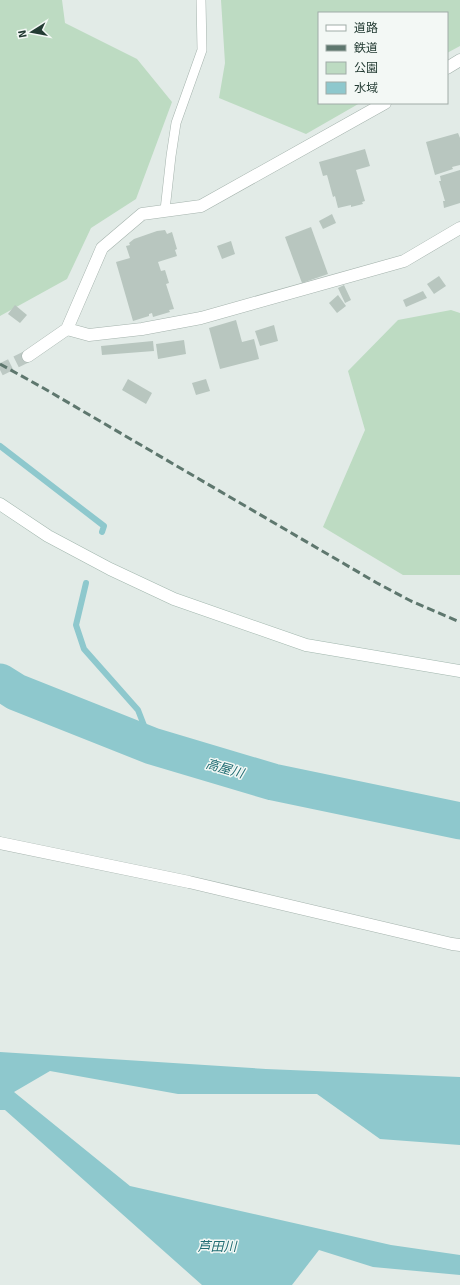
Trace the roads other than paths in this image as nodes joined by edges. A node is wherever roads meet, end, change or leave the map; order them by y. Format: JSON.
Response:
{"nodes":[{"id":1,"x":201,"y":0,"type":"edge"},
{"id":2,"x":460,"y":60,"type":"edge"},
{"id":3,"x":448,"y":67,"type":"edge"},
{"id":4,"x":383,"y":104,"type":"edge"},
{"id":5,"x":165,"y":210,"type":"junction"},
{"id":6,"x":460,"y":228,"type":"edge"},
{"id":7,"x":66,"y":329,"type":"junction"},
{"id":8,"x":28,"y":356,"type":"tunnel mouth"},
{"id":9,"x":0,"y":504,"type":"edge"},
{"id":10,"x":460,"y":671,"type":"edge"},
{"id":11,"x":0,"y":843,"type":"edge"},
{"id":12,"x":460,"y":945,"type":"edge"}],
"edges":[{"from":1,"to":5,"type":"lane"},
{"from":2,"to":3,"type":"street"},
{"from":4,"to":5,"type":"street"},
{"from":5,"to":7,"type":"street"},
{"from":6,"to":7,"type":"street"},
{"from":7,"to":8,"type":"street"},
{"from":9,"to":10,"type":"street"},
{"from":11,"to":12,"type":"street"}]}
